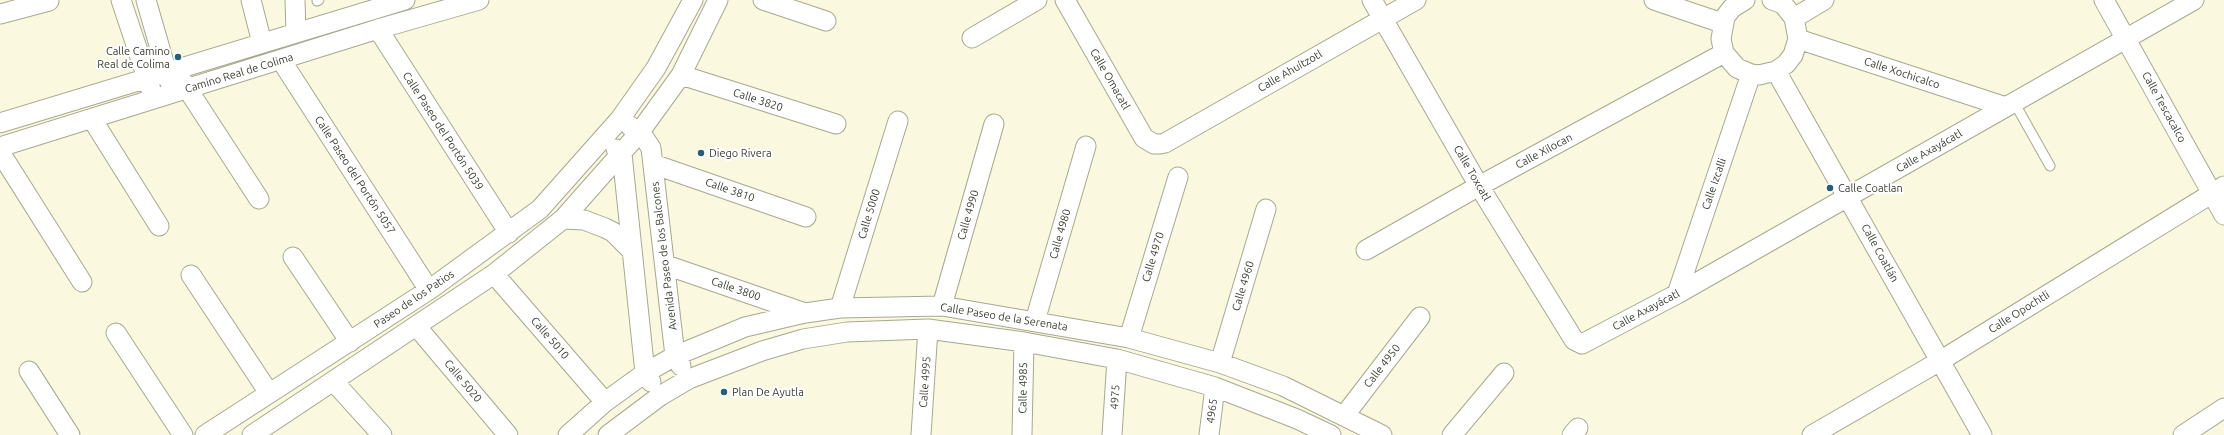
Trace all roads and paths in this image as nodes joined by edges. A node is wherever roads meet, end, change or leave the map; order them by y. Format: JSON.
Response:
{"nodes":[{"id":1,"x":121,"y":0,"type":"edge"},
{"id":2,"x":146,"y":0,"type":"edge"},
{"id":3,"x":251,"y":0,"type":"edge"},
{"id":4,"x":295,"y":0,"type":"edge"},
{"id":5,"x":405,"y":0,"type":"edge"},
{"id":6,"x":479,"y":0,"type":"edge"},
{"id":7,"x":693,"y":0,"type":"edge"},
{"id":8,"x":718,"y":0,"type":"edge"},
{"id":9,"x":763,"y":0,"type":"edge"},
{"id":10,"x":1037,"y":0,"type":"edge"},
{"id":11,"x":1065,"y":0,"type":"edge"},
{"id":12,"x":1372,"y":0,"type":"edge"},
{"id":13,"x":1416,"y":0,"type":"edge"},
{"id":14,"x":1654,"y":0,"type":"edge"},
{"id":15,"x":1744,"y":0,"type":"edge"},
{"id":16,"x":1824,"y":0,"type":"edge"},
{"id":17,"x":2104,"y":0,"type":"edge"},
{"id":18,"x":2194,"y":0,"type":"edge"},
{"id":19,"x":49,"y":1,"type":"edge"},
{"id":20,"x":1783,"y":6,"type":"edge"},
{"id":21,"x":0,"y":14,"type":"edge"},
{"id":22,"x":1382,"y":19,"type":"junction"},
{"id":23,"x":826,"y":21,"type":"dead end"},
{"id":24,"x":1722,"y":23,"type":"junction"},
{"id":25,"x":378,"y":29,"type":"junction"},
{"id":26,"x":296,"y":33,"type":"junction"},
{"id":27,"x":972,"y":38,"type":"dead end"},
{"id":28,"x":2126,"y":38,"type":"junction"},
{"id":29,"x":1798,"y":39,"type":"junction"},
{"id":30,"x":262,"y":43,"type":"junction"},
{"id":31,"x":1724,"y":53,"type":"junction"},
{"id":32,"x":281,"y":60,"type":"junction"},
{"id":33,"x":171,"y":70,"type":"junction"},
{"id":34,"x":1776,"y":71,"type":"junction"},
{"id":35,"x":1751,"y":74,"type":"junction"},
{"id":36,"x":680,"y":76,"type":"junction"},
{"id":37,"x":146,"y":78,"type":"junction"},
{"id":38,"x":180,"y":92,"type":"junction"},
{"id":39,"x":154,"y":100,"type":"junction"},
{"id":40,"x":2010,"y":105,"type":"junction"},
{"id":41,"x":92,"y":119,"type":"junction"},
{"id":42,"x":620,"y":119,"type":"junction"},
{"id":43,"x":898,"y":121,"type":"dead end"},
{"id":44,"x":0,"y":123,"type":"edge"},
{"id":45,"x":836,"y":124,"type":"dead end"},
{"id":46,"x":994,"y":124,"type":"dead end"},
{"id":47,"x":639,"y":133,"type":"junction"},
{"id":48,"x":604,"y":139,"type":"junction"},
{"id":49,"x":1165,"y":143,"type":"joint"},
{"id":50,"x":1086,"y":146,"type":"dead end"},
{"id":51,"x":0,"y":148,"type":"edge"},
{"id":52,"x":0,"y":152,"type":"edge"},
{"id":53,"x":622,"y":154,"type":"junction"},
{"id":54,"x":653,"y":164,"type":"junction"},
{"id":55,"x":2050,"y":166,"type":"dead end"},
{"id":56,"x":1178,"y":176,"type":"dead end"},
{"id":57,"x":1479,"y":186,"type":"junction"},
{"id":58,"x":2218,"y":190,"type":"edge"},
{"id":59,"x":1849,"y":197,"type":"junction"},
{"id":60,"x":259,"y":200,"type":"dead end"},
{"id":61,"x":1266,"y":209,"type":"dead end"},
{"id":62,"x":2224,"y":215,"type":"edge"},
{"id":63,"x":806,"y":217,"type":"dead end"},
{"id":64,"x":563,"y":219,"type":"junction"},
{"id":65,"x":158,"y":226,"type":"dead end"},
{"id":66,"x":509,"y":233,"type":"junction"},
{"id":67,"x":1366,"y":250,"type":"dead end"},
{"id":68,"x":632,"y":251,"type":"junction"},
{"id":69,"x":293,"y":256,"type":"dead end"},
{"id":70,"x":666,"y":265,"type":"junction"},
{"id":71,"x":494,"y":274,"type":"junction"},
{"id":72,"x":191,"y":275,"type":"dead end"},
{"id":73,"x":82,"y":282,"type":"dead end"},
{"id":74,"x":429,"y":290,"type":"junction"},
{"id":75,"x":1677,"y":294,"type":"junction"},
{"id":76,"x":942,"y":306,"type":"junction"},
{"id":77,"x":840,"y":308,"type":"junction"},
{"id":78,"x":805,"y":313,"type":"junction"},
{"id":79,"x":1420,"y":317,"type":"dead end"},
{"id":80,"x":1035,"y":321,"type":"junction"},
{"id":81,"x":417,"y":328,"type":"junction"},
{"id":82,"x":928,"y":329,"type":"junction"},
{"id":83,"x":116,"y":334,"type":"dead end"},
{"id":84,"x":1129,"y":338,"type":"junction"},
{"id":85,"x":350,"y":342,"type":"junction"},
{"id":86,"x":1024,"y":342,"type":"junction"},
{"id":87,"x":1578,"y":343,"type":"joint"},
{"id":88,"x":675,"y":356,"type":"junction"},
{"id":89,"x":1117,"y":359,"type":"junction"},
{"id":90,"x":1940,"y":362,"type":"junction"},
{"id":91,"x":1220,"y":363,"type":"junction"},
{"id":92,"x":29,"y":371,"type":"dead end"},
{"id":93,"x":645,"y":373,"type":"junction"},
{"id":94,"x":1504,"y":373,"type":"dead end"},
{"id":95,"x":689,"y":379,"type":"junction"},
{"id":96,"x":334,"y":382,"type":"junction"},
{"id":97,"x":1215,"y":387,"type":"junction"},
{"id":98,"x":269,"y":393,"type":"junction"},
{"id":99,"x":660,"y":396,"type":"junction"},
{"id":100,"x":605,"y":402,"type":"junction"},
{"id":101,"x":2224,"y":408,"type":"edge"},
{"id":102,"x":1344,"y":416,"type":"junction"},
{"id":103,"x":611,"y":434,"type":"edge"},
{"id":104,"x":70,"y":435,"type":"edge"},
{"id":105,"x":183,"y":435,"type":"edge"},
{"id":106,"x":205,"y":435,"type":"edge"},
{"id":107,"x":252,"y":435,"type":"edge"},
{"id":108,"x":382,"y":435,"type":"edge"},
{"id":109,"x":508,"y":435,"type":"edge"},
{"id":110,"x":568,"y":435,"type":"edge"},
{"id":111,"x":921,"y":435,"type":"edge"},
{"id":112,"x":1022,"y":435,"type":"edge"},
{"id":113,"x":1112,"y":435,"type":"edge"},
{"id":114,"x":1209,"y":435,"type":"edge"},
{"id":115,"x":1331,"y":435,"type":"edge"},
{"id":116,"x":1382,"y":435,"type":"edge"},
{"id":117,"x":1452,"y":435,"type":"edge"},
{"id":118,"x":1812,"y":435,"type":"edge"},
{"id":119,"x":1982,"y":435,"type":"edge"},
{"id":120,"x":2183,"y":435,"type":"edge"}],
"edges":[{"from":1,"to":37,"type":"street"},
{"from":2,"to":33,"type":"street"},
{"from":3,"to":30,"type":"street"},
{"from":4,"to":26,"type":"street"},
{"from":5,"to":26,"type":"street","name":"Camino Real de Colima"},
{"from":6,"to":25,"type":"street","name":"Camino Real de Colima"},
{"from":7,"to":42,"type":"street"},
{"from":8,"to":36,"type":"street"},
{"from":9,"to":23,"type":"street"},
{"from":10,"to":27,"type":"street"},
{"from":11,"to":49,"type":"street","name":"Calle Omacatl"},
{"from":12,"to":22,"type":"street","name":"Calle Toxcatl"},
{"from":13,"to":22,"type":"street","name":"Calle Ahuítzotl"},
{"from":14,"to":24,"type":"street"},
{"from":15,"to":24,"type":"street"},
{"from":16,"to":20,"type":"street"},
{"from":17,"to":28,"type":"street","name":"Calle Tescacalco"},
{"from":18,"to":28,"type":"street","name":"Calle Axayácatl"},
{"from":19,"to":21,"type":"street"},
{"from":20,"to":29,"type":"street"},
{"from":22,"to":49,"type":"street","name":"Calle Ahuítzotl"},
{"from":22,"to":57,"type":"street","name":"Calle Toxcatl"},
{"from":24,"to":31,"type":"street"},
{"from":25,"to":32,"type":"street","name":"Camino Real de Colima"},
{"from":25,"to":66,"type":"street","name":"Calle Paseo del Portón 5039"},
{"from":26,"to":30,"type":"street","name":"Camino Real de Colima"},
{"from":28,"to":40,"type":"street","name":"Calle Axayácatl"},
{"from":28,"to":58,"type":"street","name":"Calle Tescacalco"},
{"from":29,"to":34,"type":"street"},
{"from":29,"to":40,"type":"street","name":"Calle Xochicalco"},
{"from":30,"to":33,"type":"street","name":"Camino Real de Colima"},
{"from":31,"to":35,"type":"street"},
{"from":31,"to":57,"type":"street","name":"Calle Xilocan"},
{"from":32,"to":38,"type":"street","name":"Camino Real de Colima"},
{"from":32,"to":74,"type":"street","name":"Calle Paseo del Portón 5057"},
{"from":33,"to":37,"type":"street","name":"Camino Real de Colima"},
{"from":33,"to":38,"type":"street"},
{"from":34,"to":35,"type":"street"},
{"from":34,"to":59,"type":"street","name":"Calle Coatlán"},
{"from":35,"to":75,"type":"street","name":"Calle Izcalli"},
{"from":36,"to":45,"type":"street","name":"Calle 3820"},
{"from":36,"to":47,"type":"street"},
{"from":37,"to":39,"type":"street"},
{"from":37,"to":44,"type":"street","name":"Camino Real de Colima"},
{"from":38,"to":39,"type":"street","name":"Camino Real de Colima"},
{"from":38,"to":60,"type":"street"},
{"from":39,"to":41,"type":"street","name":"Camino Real de Colima"},
{"from":40,"to":55,"type":"lane"},
{"from":40,"to":59,"type":"street","name":"Calle Axayácatl"},
{"from":41,"to":51,"type":"street","name":"Camino Real de Colima"},
{"from":41,"to":65,"type":"street"},
{"from":42,"to":47,"type":"street","name":"Avenida Paseo de los Balcones"},
{"from":42,"to":48,"type":"street"},
{"from":43,"to":77,"type":"street","name":"Calle 5000"},
{"from":46,"to":76,"type":"street","name":"Calle 4990"},
{"from":47,"to":53,"type":"street"},
{"from":47,"to":54,"type":"street","name":"Avenida Paseo de los Balcones"},
{"from":48,"to":53,"type":"street"},
{"from":48,"to":66,"type":"street","name":"Paseo de los Patios"},
{"from":50,"to":80,"type":"street","name":"Calle 4980"},
{"from":52,"to":73,"type":"street"},
{"from":53,"to":64,"type":"street"},
{"from":53,"to":68,"type":"street"},
{"from":54,"to":63,"type":"street","name":"Calle 3810"},
{"from":54,"to":70,"type":"street","name":"Avenida Paseo de los Balcones"},
{"from":56,"to":84,"type":"street","name":"Calle 4970"},
{"from":57,"to":67,"type":"street","name":"Calle Xilocan"},
{"from":57,"to":87,"type":"street","name":"Calle Toxcatl"},
{"from":58,"to":62,"type":"street","name":"Calle Tescacalco"},
{"from":58,"to":90,"type":"street","name":"Calle Opochtli"},
{"from":59,"to":75,"type":"street","name":"Calle Axayácatl"},
{"from":59,"to":90,"type":"street","name":"Calle Coatlán"},
{"from":61,"to":91,"type":"street","name":"Calle 4960"},
{"from":64,"to":68,"type":"street"},
{"from":64,"to":71,"type":"street"},
{"from":66,"to":74,"type":"street","name":"Paseo de los Patios"},
{"from":68,"to":93,"type":"street"},
{"from":69,"to":85,"type":"street"},
{"from":70,"to":78,"type":"street","name":"Calle 3800"},
{"from":70,"to":88,"type":"street","name":"Avenida Paseo de los Balcones"},
{"from":71,"to":81,"type":"street"},
{"from":71,"to":100,"type":"street","name":"Calle 5010"},
{"from":72,"to":98,"type":"street"},
{"from":74,"to":85,"type":"street","name":"Paseo de los Patios"},
{"from":75,"to":87,"type":"street","name":"Calle Axayácatl"},
{"from":76,"to":77,"type":"street","name":"Calle Paseo de la Serenata"},
{"from":76,"to":80,"type":"street","name":"Calle Paseo de la Serenata"},
{"from":77,"to":78,"type":"street","name":"Calle Paseo de la Serenata"},
{"from":78,"to":88,"type":"street","name":"Calle Paseo de la Serenata"},
{"from":79,"to":102,"type":"street","name":"Calle 4950"},
{"from":80,"to":84,"type":"street","name":"Calle Paseo de la Serenata"},
{"from":81,"to":96,"type":"street"},
{"from":81,"to":109,"type":"street","name":"Calle 5020"},
{"from":82,"to":86,"type":"street","name":"Calle Paseo de la Serenata"},
{"from":82,"to":95,"type":"street","name":"Calle Paseo de la Serenata"},
{"from":82,"to":111,"type":"street","name":"Calle 4995"},
{"from":83,"to":105,"type":"street"},
{"from":84,"to":91,"type":"street","name":"Calle Paseo de la Serenata"},
{"from":85,"to":98,"type":"street","name":"Paseo de los Patios"},
{"from":86,"to":89,"type":"street","name":"Calle Paseo de la Serenata"},
{"from":86,"to":112,"type":"street","name":"Calle 4985"},
{"from":88,"to":93,"type":"street","name":"Calle Paseo de la Serenata"},
{"from":88,"to":95,"type":"street","name":"Avenida Paseo de los Balcones"},
{"from":89,"to":97,"type":"street","name":"Calle Paseo de la Serenata"},
{"from":89,"to":113,"type":"street","name":"4975"},
{"from":90,"to":118,"type":"street","name":"Calle Opochtli"},
{"from":90,"to":119,"type":"street","name":"Calle Coatlán"},
{"from":91,"to":102,"type":"street","name":"Calle Paseo de la Serenata"},
{"from":92,"to":104,"type":"street"},
{"from":93,"to":99,"type":"street"},
{"from":93,"to":100,"type":"street","name":"Calle Paseo de la Serenata"},
{"from":94,"to":117,"type":"street"},
{"from":95,"to":99,"type":"street","name":"Calle Paseo de la Serenata"},
{"from":96,"to":107,"type":"street"},
{"from":96,"to":108,"type":"street"},
{"from":97,"to":114,"type":"street","name":"4965"},
{"from":97,"to":115,"type":"street","name":"Calle Paseo de la Serenata"},
{"from":98,"to":106,"type":"street","name":"Paseo de los Patios"},
{"from":99,"to":103,"type":"street","name":"Calle Paseo de la Serenata"},
{"from":100,"to":110,"type":"street","name":"Calle Paseo de la Serenata"},
{"from":101,"to":120,"type":"street"},
{"from":102,"to":116,"type":"street","name":"Calle Paseo de la Serenata"}]}
